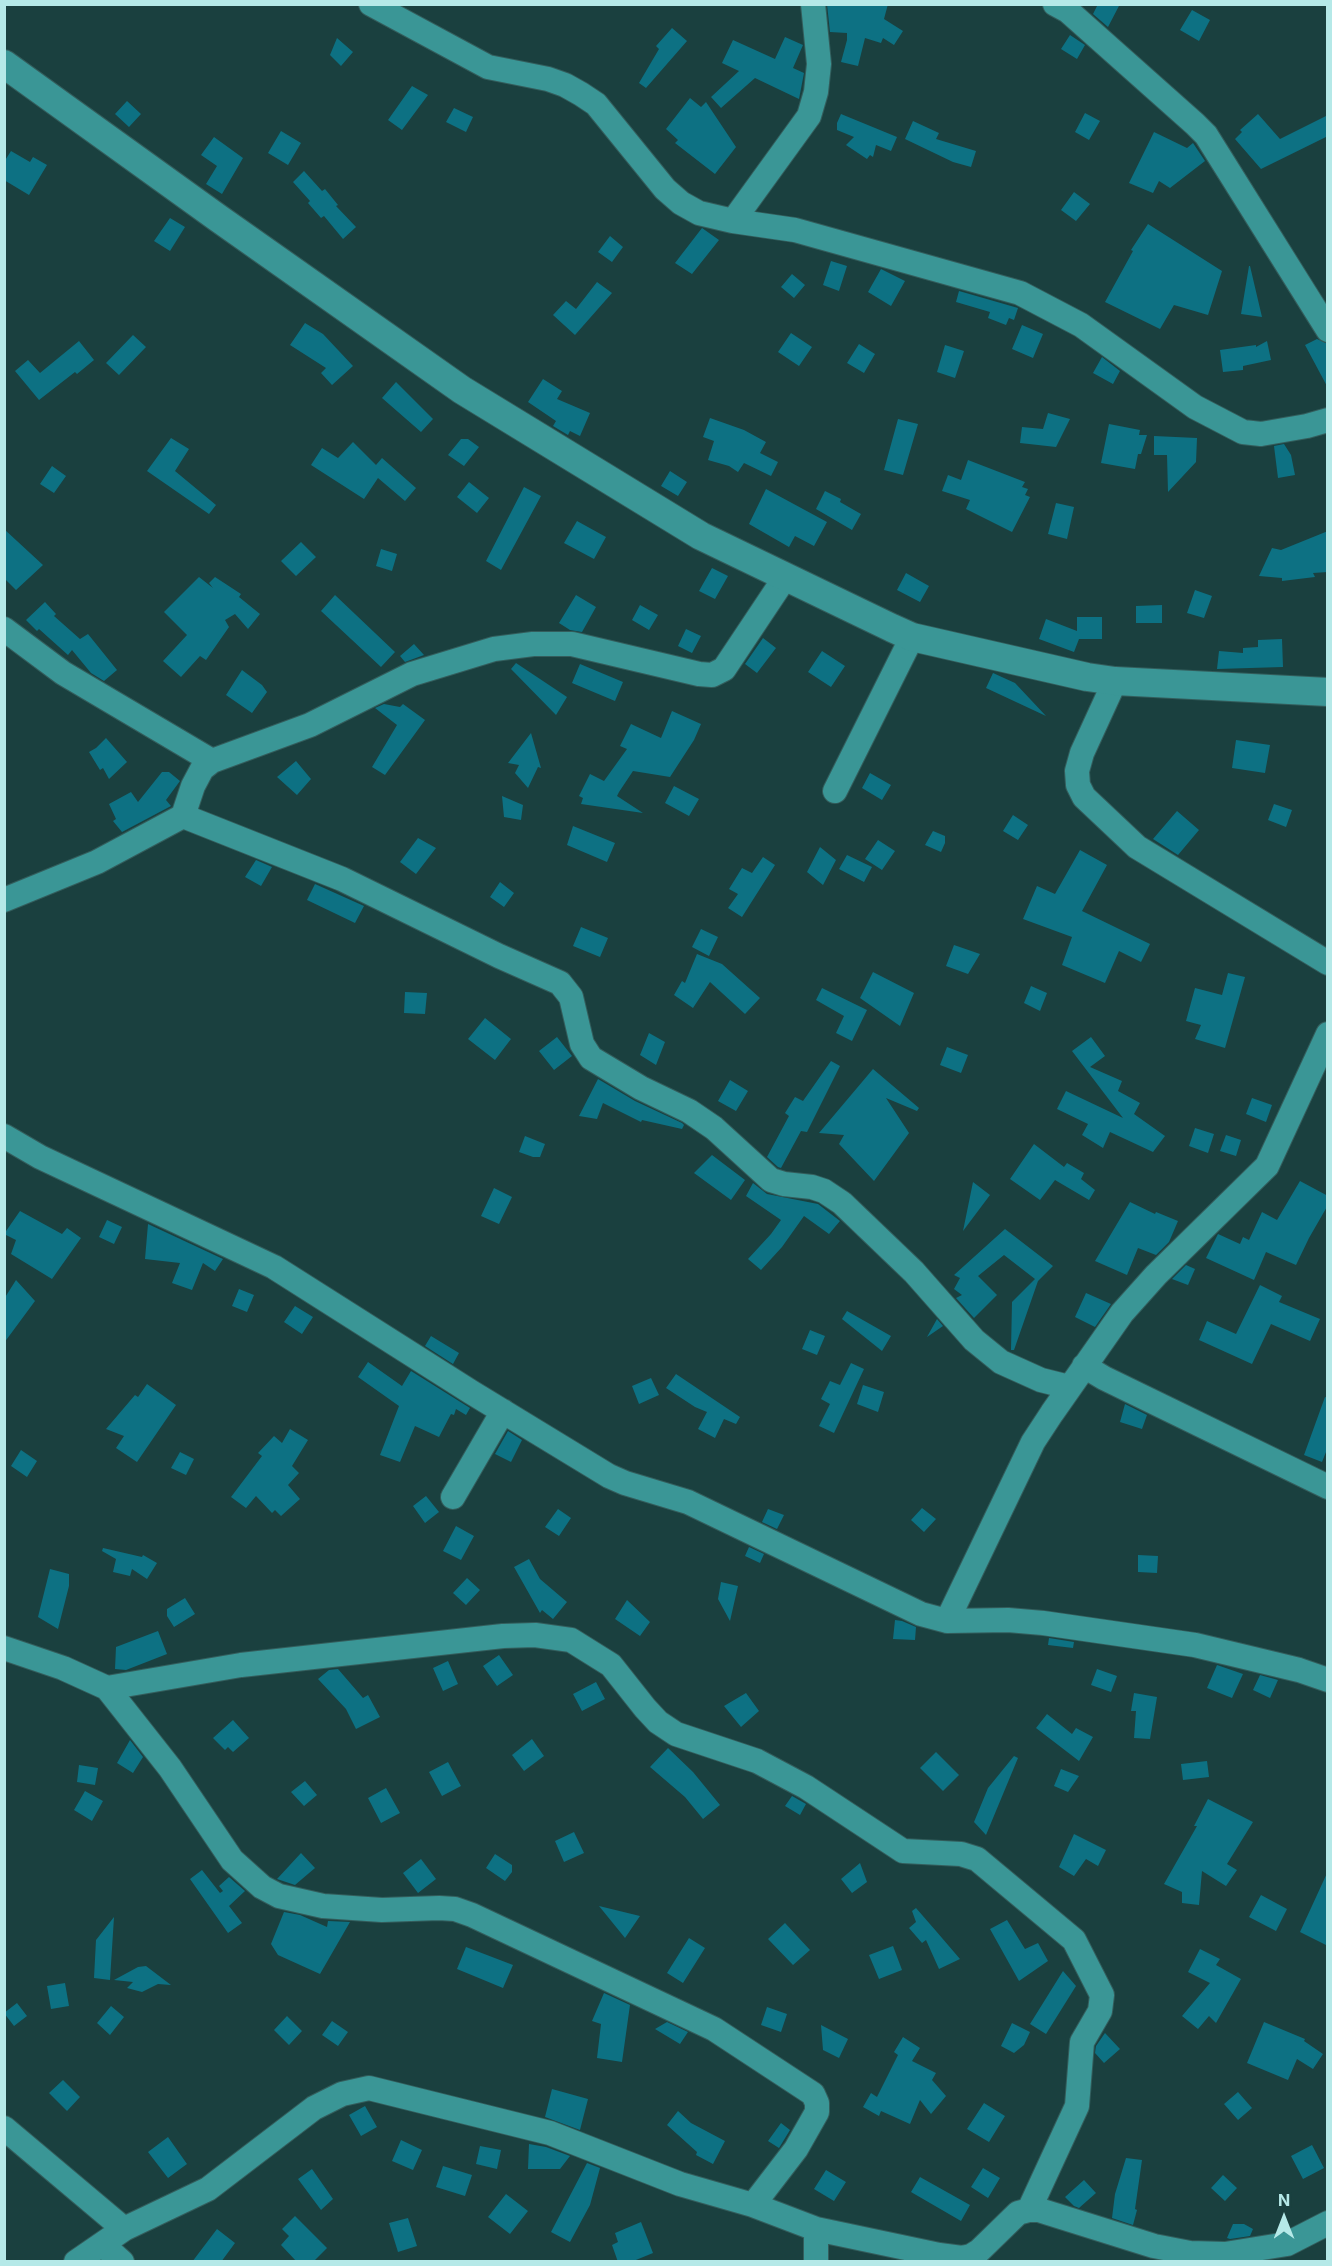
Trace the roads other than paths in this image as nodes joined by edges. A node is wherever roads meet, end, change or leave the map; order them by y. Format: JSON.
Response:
{"nodes":[{"id":1,"x":371,"y":4,"type":"edge"},
{"id":2,"x":813,"y":4,"type":"edge"},
{"id":3,"x":1055,"y":4,"type":"edge"},
{"id":4,"x":4,"y":64,"type":"edge"},
{"id":5,"x":733,"y":221,"type":"junction"},
{"id":6,"x":1328,"y":330,"type":"edge"},
{"id":7,"x":1328,"y":420,"type":"edge"},
{"id":8,"x":786,"y":576,"type":"junction"},
{"id":9,"x":4,"y":629,"type":"edge"},
{"id":10,"x":912,"y":637,"type":"junction"},
{"id":11,"x":1115,"y":681,"type":"junction"},
{"id":12,"x":1328,"y":692,"type":"edge"},
{"id":13,"x":212,"y":761,"type":"junction"},
{"id":14,"x":835,"y":791,"type":"dead end"},
{"id":15,"x":183,"y":816,"type":"junction"},
{"id":16,"x":4,"y":900,"type":"edge"},
{"id":17,"x":1328,"y":963,"type":"edge"},
{"id":18,"x":1328,"y":1034,"type":"edge"},
{"id":19,"x":4,"y":1136,"type":"edge"},
{"id":20,"x":1084,"y":1365,"type":"junction"},
{"id":21,"x":1069,"y":1387,"type":"junction"},
{"id":22,"x":503,"y":1411,"type":"junction"},
{"id":23,"x":1328,"y":1487,"type":"edge"},
{"id":24,"x":453,"y":1497,"type":"dead end"},
{"id":25,"x":947,"y":1621,"type":"junction"},
{"id":26,"x":4,"y":1648,"type":"edge"},
{"id":27,"x":1328,"y":1680,"type":"edge"},
{"id":28,"x":107,"y":1688,"type":"junction"},
{"id":29,"x":4,"y":2128,"type":"edge"},
{"id":30,"x":753,"y":2205,"type":"junction"},
{"id":31,"x":1029,"y":2210,"type":"junction"},
{"id":32,"x":1328,"y":2223,"type":"edge"},
{"id":33,"x":124,"y":2229,"type":"junction"},
{"id":34,"x":816,"y":2229,"type":"junction"},
{"id":35,"x":103,"y":2245,"type":"junction"},
{"id":36,"x":963,"y":2260,"type":"edge"},
{"id":37,"x":76,"y":2262,"type":"edge"},
{"id":38,"x":122,"y":2262,"type":"edge"},
{"id":39,"x":816,"y":2262,"type":"edge"}],
"edges":[{"from":1,"to":5,"type":"street"},
{"from":2,"to":5,"type":"street"},
{"from":3,"to":6,"type":"street"},
{"from":4,"to":8,"type":"street"},
{"from":5,"to":7,"type":"street"},
{"from":8,"to":10,"type":"street"},
{"from":8,"to":13,"type":"street"},
{"from":9,"to":13,"type":"street"},
{"from":10,"to":11,"type":"street"},
{"from":10,"to":14,"type":"street"},
{"from":11,"to":12,"type":"street"},
{"from":11,"to":17,"type":"street"},
{"from":13,"to":15,"type":"street"},
{"from":15,"to":16,"type":"street"},
{"from":15,"to":21,"type":"street"},
{"from":18,"to":20,"type":"street"},
{"from":19,"to":22,"type":"street"},
{"from":20,"to":21,"type":"street"},
{"from":20,"to":23,"type":"street"},
{"from":21,"to":25,"type":"street"},
{"from":22,"to":24,"type":"street"},
{"from":22,"to":25,"type":"street"},
{"from":25,"to":27,"type":"street"},
{"from":26,"to":28,"type":"street"},
{"from":28,"to":30,"type":"street"},
{"from":28,"to":31,"type":"street"},
{"from":29,"to":33,"type":"street"},
{"from":30,"to":33,"type":"street"},
{"from":30,"to":34,"type":"street"},
{"from":31,"to":32,"type":"street"},
{"from":31,"to":36,"type":"street"},
{"from":33,"to":35,"type":"street"},
{"from":34,"to":36,"type":"street"},
{"from":34,"to":39,"type":"street"},
{"from":35,"to":37,"type":"street"},
{"from":35,"to":38,"type":"street"}]}
